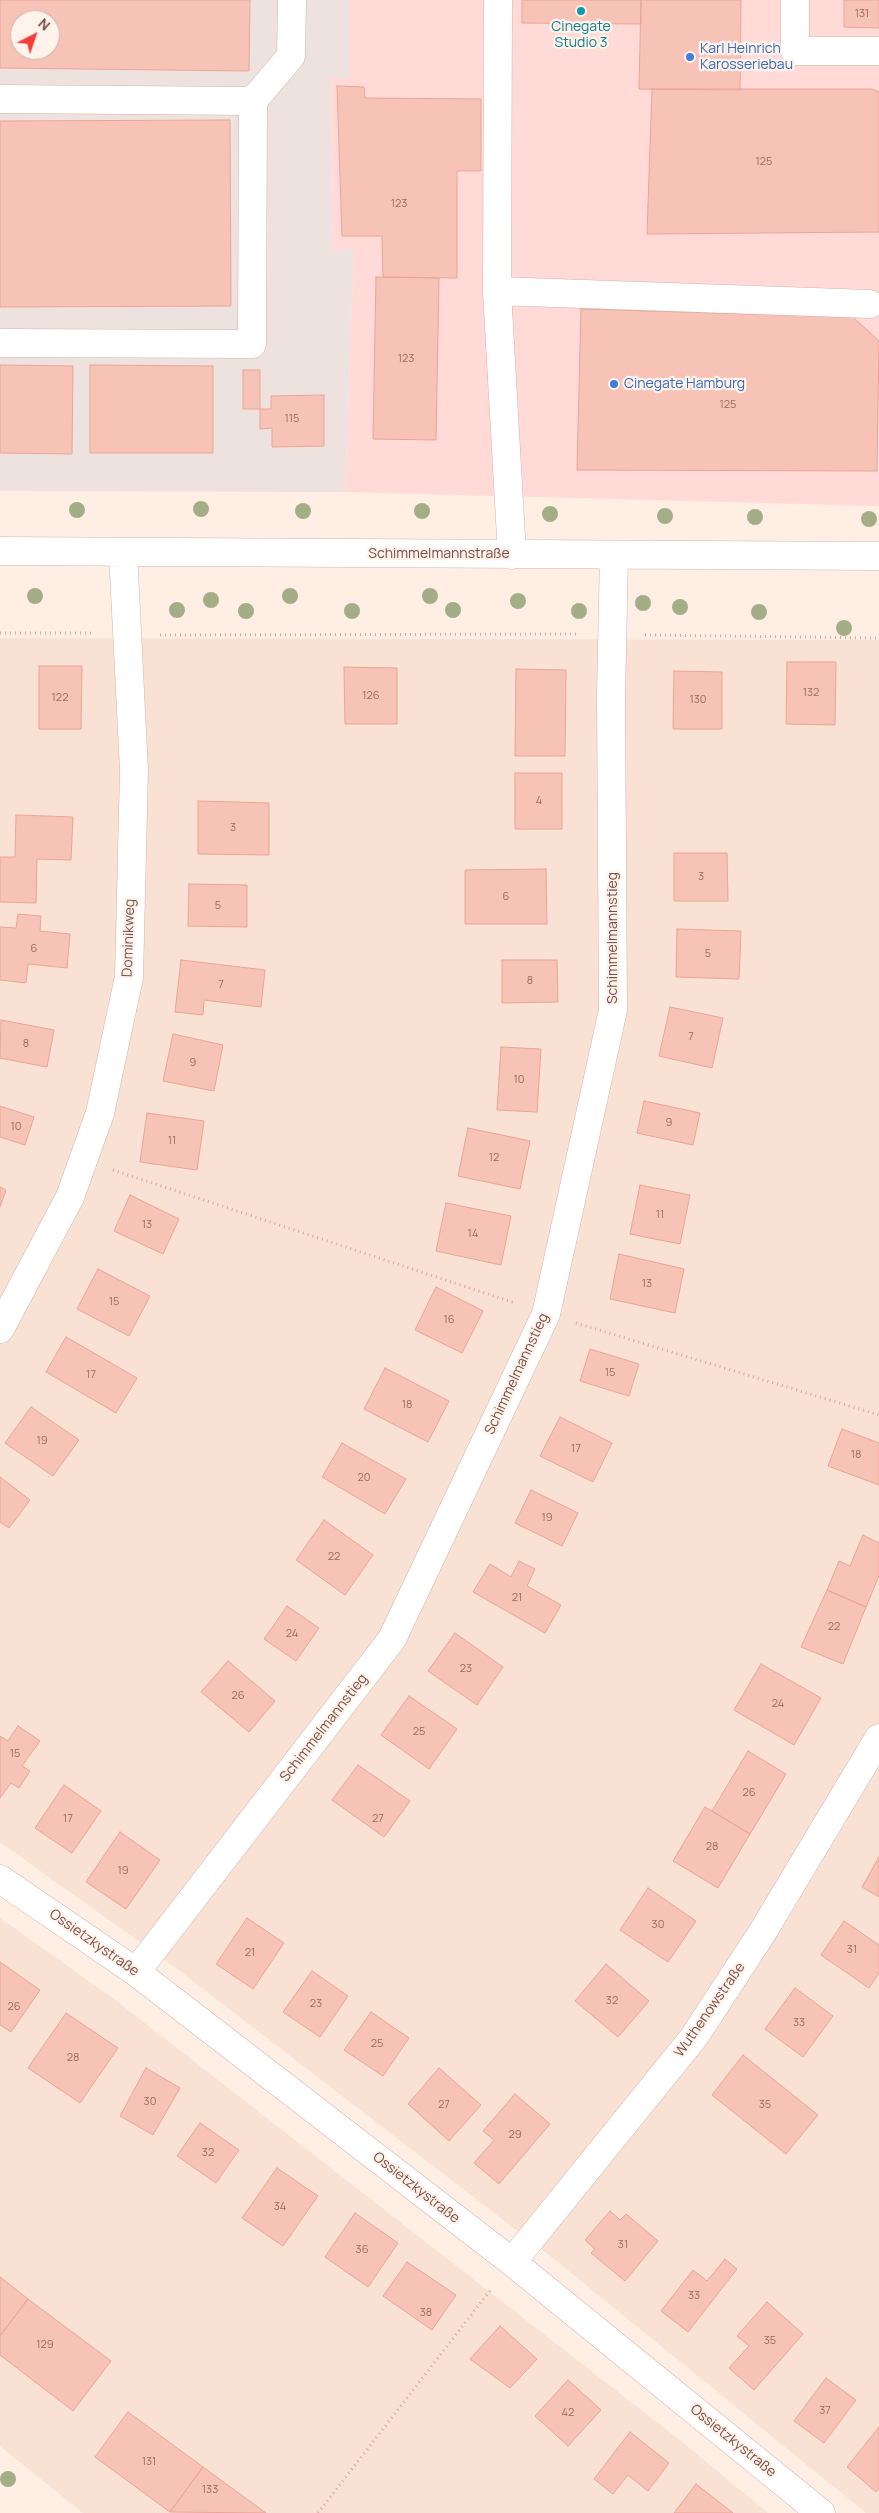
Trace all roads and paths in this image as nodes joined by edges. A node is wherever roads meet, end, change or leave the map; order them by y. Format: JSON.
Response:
{"nodes":[{"id":1,"x":292,"y":0,"type":"edge"},
{"id":2,"x":498,"y":0,"type":"edge"},
{"id":3,"x":795,"y":0,"type":"edge"},
{"id":4,"x":879,"y":51,"type":"edge"},
{"id":5,"x":0,"y":99,"type":"edge"},
{"id":6,"x":253,"y":101,"type":"junction"},
{"id":7,"x":497,"y":291,"type":"junction"},
{"id":8,"x":870,"y":304,"type":"dead end"},
{"id":9,"x":0,"y":343,"type":"edge"},
{"id":10,"x":0,"y":551,"type":"edge"},
{"id":11,"x":123,"y":552,"type":"junction"},
{"id":12,"x":512,"y":555,"type":"junction"},
{"id":13,"x":614,"y":555,"type":"junction"},
{"id":14,"x":879,"y":556,"type":"edge"},
{"id":15,"x":0,"y":633,"type":"edge"},
{"id":16,"x":97,"y":633,"type":"dead end"},
{"id":17,"x":581,"y":634,"type":"dead end"},
{"id":18,"x":644,"y":634,"type":"dead end"},
{"id":19,"x":152,"y":635,"type":"dead end"},
{"id":20,"x":879,"y":638,"type":"edge"},
{"id":21,"x":81,"y":1160,"type":"junction"},
{"id":22,"x":546,"y":1314,"type":"junction"},
{"id":23,"x":0,"y":1329,"type":"edge"},
{"id":24,"x":879,"y":1415,"type":"edge"},
{"id":25,"x":879,"y":1738,"type":"edge"},
{"id":26,"x":0,"y":1878,"type":"edge"},
{"id":27,"x":136,"y":1972,"type":"junction"},
{"id":28,"x":512,"y":2262,"type":"junction"},
{"id":29,"x":318,"y":2513,"type":"edge"},
{"id":30,"x":821,"y":2513,"type":"edge"}],
"edges":[{"from":1,"to":6,"type":"street"},
{"from":2,"to":7,"type":"street"},
{"from":3,"to":4,"type":"street"},
{"from":5,"to":6,"type":"street"},
{"from":6,"to":9,"type":"street"},
{"from":7,"to":8,"type":"street"},
{"from":7,"to":12,"type":"street"},
{"from":10,"to":11,"type":"street","name":"Schimmelmannstraße"},
{"from":11,"to":12,"type":"street","name":"Schimmelmannstraße"},
{"from":11,"to":21,"type":"street","name":"Dominikweg"},
{"from":12,"to":13,"type":"street","name":"Schimmelmannstraße"},
{"from":13,"to":14,"type":"street","name":"Schimmelmannstraße"},
{"from":13,"to":22,"type":"street","name":"Schimmelmannstieg"},
{"from":15,"to":16,"type":"path"},
{"from":17,"to":19,"type":"path"},
{"from":18,"to":20,"type":"path"},
{"from":21,"to":22,"type":"path"},
{"from":21,"to":23,"type":"street","name":"Dominikweg"},
{"from":22,"to":24,"type":"path"},
{"from":22,"to":27,"type":"street","name":"Schimmelmannstieg"},
{"from":25,"to":28,"type":"street","name":"Wuthenowstraße"},
{"from":26,"to":27,"type":"street","name":"Ossietzkystraße"},
{"from":27,"to":28,"type":"street","name":"Ossietzkystraße"},
{"from":28,"to":29,"type":"path"},
{"from":28,"to":30,"type":"street","name":"Ossietzkystraße"}]}
